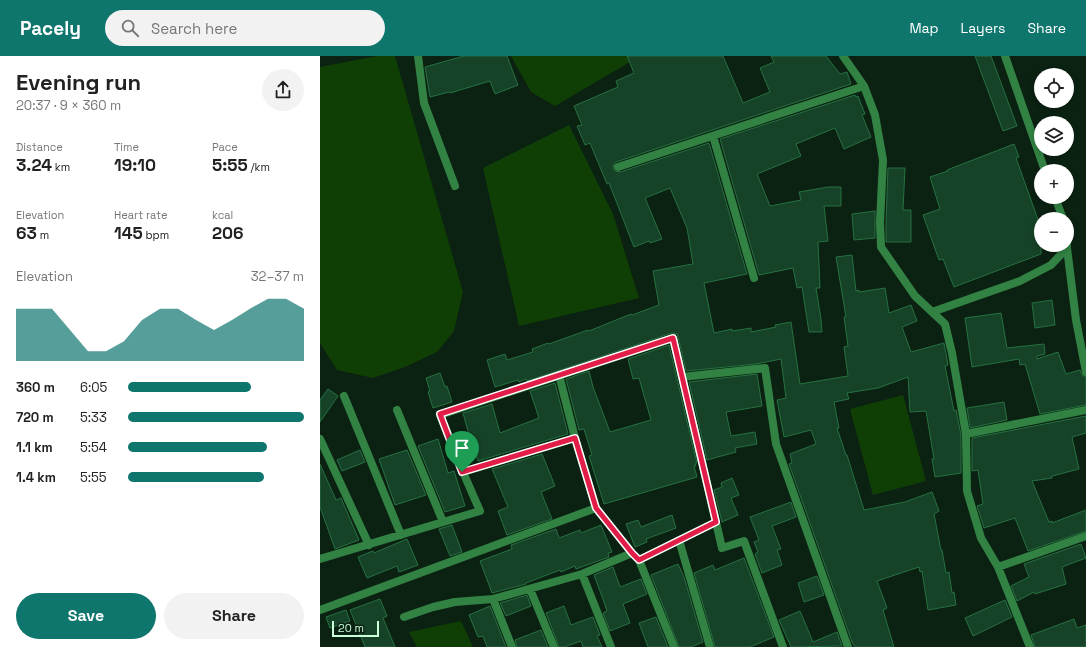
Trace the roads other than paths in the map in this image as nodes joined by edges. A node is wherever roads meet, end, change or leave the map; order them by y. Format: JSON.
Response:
{"nodes":[{"id":1,"x":418,"y":56,"type":"edge"},
{"id":2,"x":843,"y":56,"type":"edge"},
{"id":3,"x":1005,"y":56,"type":"edge"},
{"id":4,"x":864,"y":86,"type":"junction"},
{"id":5,"x":713,"y":136,"type":"junction"},
{"id":6,"x":1043,"y":164,"type":"edge"},
{"id":7,"x":618,"y":167,"type":"dead end"},
{"id":8,"x":455,"y":186,"type":"dead end"},
{"id":9,"x":1061,"y":252,"type":"edge"},
{"id":10,"x":1068,"y":252,"type":"edge"},
{"id":11,"x":754,"y":278,"type":"dead end"},
{"id":12,"x":932,"y":312,"type":"junction"},
{"id":13,"x":1086,"y":372,"type":"edge"},
{"id":14,"x":559,"y":376,"type":"junction"},
{"id":15,"x":682,"y":377,"type":"junction"},
{"id":16,"x":344,"y":396,"type":"dead end"},
{"id":17,"x":397,"y":410,"type":"dead end"},
{"id":18,"x":1086,"y":410,"type":"edge"},
{"id":19,"x":966,"y":434,"type":"junction"},
{"id":20,"x":575,"y":438,"type":"junction"},
{"id":21,"x":320,"y":439,"type":"edge"},
{"id":22,"x":462,"y":472,"type":"junction"},
{"id":23,"x":596,"y":508,"type":"junction"},
{"id":24,"x":443,"y":522,"type":"junction"},
{"id":25,"x":716,"y":522,"type":"junction"},
{"id":26,"x":401,"y":535,"type":"junction"},
{"id":27,"x":1086,"y":536,"type":"edge"},
{"id":28,"x":679,"y":540,"type":"junction"},
{"id":29,"x":369,"y":544,"type":"junction"},
{"id":30,"x":632,"y":553,"type":"junction"},
{"id":31,"x":320,"y":559,"type":"edge"},
{"id":32,"x":639,"y":560,"type":"junction"},
{"id":33,"x":998,"y":567,"type":"junction"},
{"id":34,"x":582,"y":574,"type":"junction"},
{"id":35,"x":530,"y":588,"type":"junction"},
{"id":36,"x":493,"y":599,"type":"junction"},
{"id":37,"x":320,"y":610,"type":"edge"},
{"id":38,"x":404,"y":617,"type":"dead end"},
{"id":39,"x":512,"y":647,"type":"edge"},
{"id":40,"x":554,"y":647,"type":"edge"},
{"id":41,"x":611,"y":647,"type":"edge"},
{"id":42,"x":674,"y":647,"type":"edge"},
{"id":43,"x":710,"y":647,"type":"edge"},
{"id":44,"x":783,"y":647,"type":"edge"},
{"id":45,"x":848,"y":647,"type":"edge"},
{"id":46,"x":1030,"y":647,"type":"edge"}],
"edges":[{"from":1,"to":8,"type":"street"},
{"from":2,"to":4,"type":"street"},
{"from":3,"to":6,"type":"street"},
{"from":4,"to":5,"type":"street"},
{"from":4,"to":12,"type":"street"},
{"from":5,"to":7,"type":"street"},
{"from":5,"to":11,"type":"street"},
{"from":9,"to":12,"type":"street"},
{"from":10,"to":13,"type":"street"},
{"from":12,"to":19,"type":"street"},
{"from":14,"to":15,"type":"street"},
{"from":14,"to":20,"type":"street"},
{"from":14,"to":22,"type":"street"},
{"from":15,"to":25,"type":"street"},
{"from":15,"to":45,"type":"street"},
{"from":16,"to":26,"type":"street"},
{"from":17,"to":24,"type":"street"},
{"from":18,"to":19,"type":"street"},
{"from":19,"to":33,"type":"street"},
{"from":20,"to":22,"type":"street"},
{"from":20,"to":23,"type":"street"},
{"from":21,"to":29,"type":"street"},
{"from":22,"to":24,"type":"street"},
{"from":23,"to":30,"type":"street"},
{"from":23,"to":37,"type":"street"},
{"from":24,"to":26,"type":"street"},
{"from":25,"to":28,"type":"street"},
{"from":25,"to":44,"type":"street"},
{"from":26,"to":29,"type":"street"},
{"from":27,"to":33,"type":"street"},
{"from":28,"to":32,"type":"street"},
{"from":28,"to":43,"type":"street"},
{"from":29,"to":31,"type":"street"},
{"from":30,"to":32,"type":"street"},
{"from":30,"to":34,"type":"street"},
{"from":32,"to":42,"type":"street"},
{"from":33,"to":46,"type":"street"},
{"from":34,"to":35,"type":"street"},
{"from":34,"to":41,"type":"street"},
{"from":35,"to":36,"type":"street"},
{"from":35,"to":40,"type":"street"},
{"from":36,"to":38,"type":"street"},
{"from":36,"to":39,"type":"street"}]}
